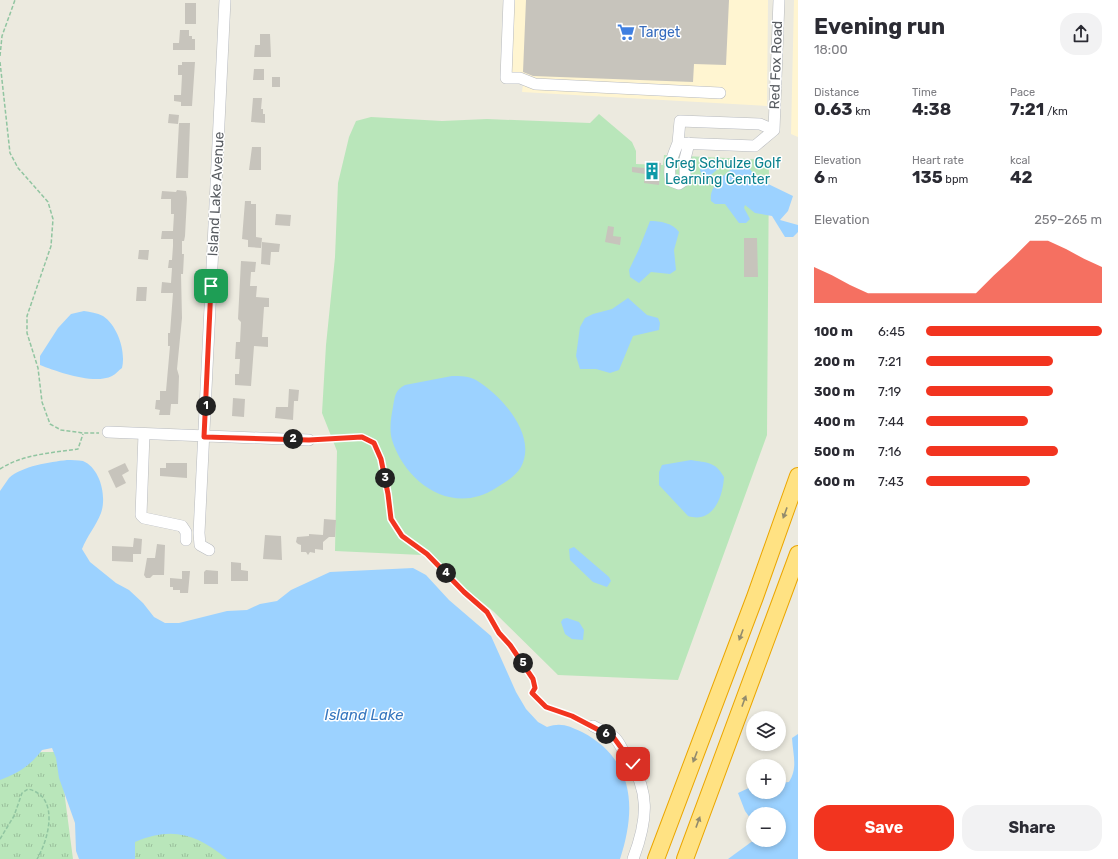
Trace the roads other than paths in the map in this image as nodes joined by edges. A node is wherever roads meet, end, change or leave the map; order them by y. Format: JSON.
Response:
{"nodes":[{"id":1,"x":225,"y":0,"type":"edge"},
{"id":2,"x":509,"y":0,"type":"edge"},
{"id":3,"x":779,"y":0,"type":"edge"},
{"id":4,"x":720,"y":93,"type":"dead end"},
{"id":5,"x":774,"y":130,"type":"junction"},
{"id":6,"x":108,"y":432,"type":"road end"},
{"id":7,"x":144,"y":434,"type":"junction"},
{"id":8,"x":204,"y":437,"type":"junction"},
{"id":9,"x":309,"y":440,"type":"road end"},
{"id":10,"x":798,"y":476,"type":"edge"},
{"id":11,"x":186,"y":540,"type":"dead end"},
{"id":12,"x":209,"y":550,"type":"dead end"},
{"id":13,"x":798,"y":554,"type":"edge"},
{"id":14,"x":593,"y":726,"type":"road end"},
{"id":15,"x":633,"y":859,"type":"edge"},
{"id":16,"x":656,"y":859,"type":"edge"},
{"id":17,"x":685,"y":859,"type":"edge"}],
"edges":[{"from":1,"to":8,"type":"street","name":"Island Lake Avenue"},
{"from":2,"to":4,"type":"street"},
{"from":3,"to":5,"type":"street","name":"Red Fox Road"},
{"from":5,"to":5,"type":"street"},
{"from":6,"to":7,"type":"street"},
{"from":7,"to":8,"type":"street"},
{"from":7,"to":11,"type":"street"},
{"from":8,"to":9,"type":"street"},
{"from":8,"to":12,"type":"street","name":"Island Lake Avenue"},
{"from":10,"to":16,"type":"highway","one_way":true},
{"from":17,"to":13,"type":"highway","one_way":true},
{"from":14,"to":15,"type":"street"}]}
